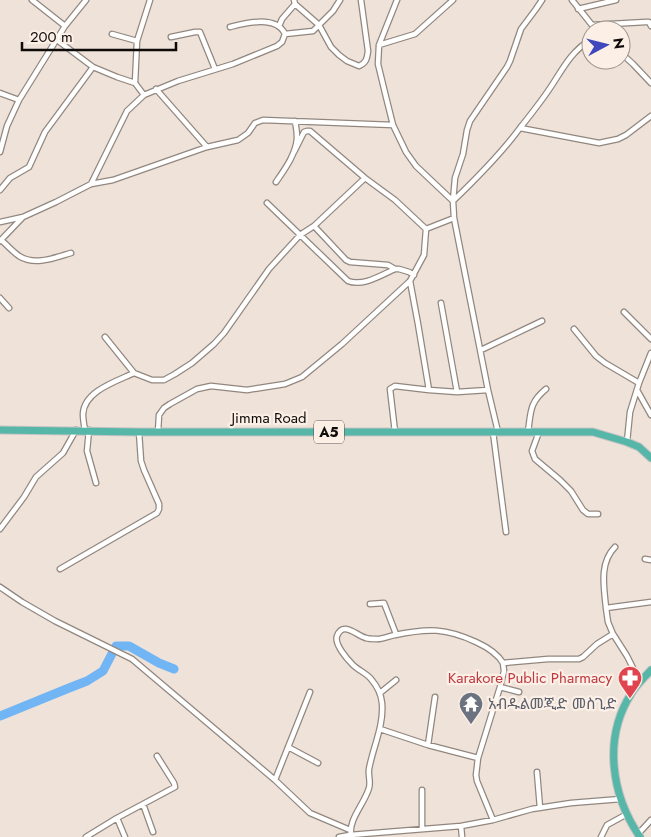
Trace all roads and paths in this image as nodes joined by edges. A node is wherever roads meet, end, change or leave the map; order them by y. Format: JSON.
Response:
{"nodes":[{"id":1,"x":32,"y":0,"type":"edge"},
{"id":2,"x":86,"y":0,"type":"edge"},
{"id":3,"x":150,"y":0,"type":"edge"},
{"id":4,"x":340,"y":0,"type":"edge"},
{"id":5,"x":362,"y":0,"type":"edge"},
{"id":6,"x":397,"y":0,"type":"edge"},
{"id":7,"x":453,"y":0,"type":"edge"},
{"id":8,"x":542,"y":0,"type":"edge"},
{"id":9,"x":572,"y":0,"type":"edge"},
{"id":10,"x":616,"y":0,"type":"edge"},
{"id":11,"x":294,"y":2,"type":"edge"},
{"id":12,"x":578,"y":9,"type":"junction"},
{"id":13,"x":588,"y":20,"type":"edge"},
{"id":14,"x":631,"y":23,"type":"edge"},
{"id":15,"x":319,"y":25,"type":"junction"},
{"id":16,"x":65,"y":26,"type":"junction"},
{"id":17,"x":279,"y":26,"type":"junction"},
{"id":18,"x":651,"y":26,"type":"edge"},
{"id":19,"x":230,"y":27,"type":"dead end"},
{"id":20,"x":112,"y":34,"type":"dead end"},
{"id":21,"x":285,"y":34,"type":"junction"},
{"id":22,"x":171,"y":38,"type":"dead end"},
{"id":23,"x":57,"y":40,"type":"junction"},
{"id":24,"x":138,"y":41,"type":"junction"},
{"id":25,"x":379,"y":45,"type":"junction"},
{"id":26,"x":581,"y":46,"type":"edge"},
{"id":27,"x":631,"y":62,"type":"edge"},
{"id":28,"x":93,"y":67,"type":"junction"},
{"id":29,"x":215,"y":69,"type":"junction"},
{"id":30,"x":135,"y":83,"type":"junction"},
{"id":31,"x":651,"y":83,"type":"edge"},
{"id":32,"x":156,"y":89,"type":"junction"},
{"id":33,"x":0,"y":94,"type":"edge"},
{"id":34,"x":144,"y":95,"type":"junction"},
{"id":35,"x":19,"y":100,"type":"junction"},
{"id":36,"x":651,"y":116,"type":"edge"},
{"id":37,"x":295,"y":121,"type":"junction"},
{"id":38,"x":394,"y":125,"type":"junction"},
{"id":39,"x":520,"y":128,"type":"junction"},
{"id":40,"x":207,"y":147,"type":"junction"},
{"id":41,"x":0,"y":152,"type":"edge"},
{"id":42,"x":294,"y":152,"type":"junction"},
{"id":43,"x":365,"y":178,"type":"junction"},
{"id":44,"x":276,"y":182,"type":"dead end"},
{"id":45,"x":91,"y":184,"type":"junction"},
{"id":46,"x":0,"y":190,"type":"edge"},
{"id":47,"x":453,"y":201,"type":"junction"},
{"id":48,"x":267,"y":203,"type":"dead end"},
{"id":49,"x":23,"y":217,"type":"junction"},
{"id":50,"x":454,"y":218,"type":"junction"},
{"id":51,"x":0,"y":222,"type":"edge"},
{"id":52,"x":314,"y":226,"type":"junction"},
{"id":53,"x":426,"y":229,"type":"junction"},
{"id":54,"x":300,"y":235,"type":"junction"},
{"id":55,"x":0,"y":241,"type":"edge"},
{"id":56,"x":71,"y":254,"type":"dead end"},
{"id":57,"x":395,"y":269,"type":"junction"},
{"id":58,"x":414,"y":275,"type":"junction"},
{"id":59,"x":410,"y":281,"type":"junction"},
{"id":60,"x":0,"y":298,"type":"edge"},
{"id":61,"x":441,"y":303,"type":"dead end"},
{"id":62,"x":10,"y":308,"type":"dead end"},
{"id":63,"x":624,"y":312,"type":"dead end"},
{"id":64,"x":542,"y":321,"type":"dead end"},
{"id":65,"x":574,"y":329,"type":"dead end"},
{"id":66,"x":104,"y":337,"type":"dead end"},
{"id":67,"x":651,"y":339,"type":"edge"},
{"id":68,"x":481,"y":350,"type":"junction"},
{"id":69,"x":651,"y":353,"type":"edge"},
{"id":70,"x":134,"y":373,"type":"junction"},
{"id":71,"x":639,"y":383,"type":"junction"},
{"id":72,"x":546,"y":389,"type":"dead end"},
{"id":73,"x":429,"y":390,"type":"junction"},
{"id":74,"x":488,"y":390,"type":"junction"},
{"id":75,"x":637,"y":390,"type":"junction"},
{"id":76,"x":457,"y":392,"type":"junction"},
{"id":77,"x":651,"y":415,"type":"edge"},
{"id":78,"x":0,"y":430,"type":"edge"},
{"id":79,"x":76,"y":430,"type":"junction"},
{"id":80,"x":87,"y":430,"type":"junction"},
{"id":81,"x":139,"y":432,"type":"junction"},
{"id":82,"x":158,"y":432,"type":"junction"},
{"id":83,"x":394,"y":432,"type":"junction"},
{"id":84,"x":496,"y":432,"type":"junction"},
{"id":85,"x":528,"y":432,"type":"junction"},
{"id":86,"x":539,"y":432,"type":"junction"},
{"id":87,"x":627,"y":442,"type":"junction"},
{"id":88,"x":651,"y":458,"type":"edge"},
{"id":89,"x":96,"y":482,"type":"dead end"},
{"id":90,"x":598,"y":514,"type":"dead end"},
{"id":91,"x":0,"y":529,"type":"edge"},
{"id":92,"x":506,"y":532,"type":"dead end"},
{"id":93,"x":615,"y":547,"type":"dead end"},
{"id":94,"x":645,"y":559,"type":"dead end"},
{"id":95,"x":651,"y":560,"type":"edge"},
{"id":96,"x":60,"y":569,"type":"dead end"},
{"id":97,"x":0,"y":588,"type":"edge"},
{"id":98,"x":651,"y":602,"type":"edge"},
{"id":99,"x":370,"y":604,"type":"dead end"},
{"id":100,"x":606,"y":608,"type":"junction"},
{"id":101,"x":396,"y":634,"type":"junction"},
{"id":102,"x":613,"y":634,"type":"junction"},
{"id":103,"x":503,"y":663,"type":"junction"},
{"id":104,"x":651,"y":670,"type":"edge"},
{"id":105,"x":396,"y":680,"type":"dead end"},
{"id":106,"x":641,"y":680,"type":"junction"},
{"id":107,"x":500,"y":686,"type":"junction"},
{"id":108,"x":310,"y":692,"type":"dead end"},
{"id":109,"x":519,"y":692,"type":"dead end"},
{"id":110,"x":380,"y":693,"type":"junction"},
{"id":111,"x":435,"y":697,"type":"dead end"},
{"id":112,"x":380,"y":730,"type":"junction"},
{"id":113,"x":428,"y":745,"type":"junction"},
{"id":114,"x":288,"y":747,"type":"junction"},
{"id":115,"x":157,"y":756,"type":"dead end"},
{"id":116,"x":478,"y":758,"type":"junction"},
{"id":117,"x":318,"y":763,"type":"dead end"},
{"id":118,"x":537,"y":772,"type":"dead end"},
{"id":119,"x":275,"y":780,"type":"junction"},
{"id":120,"x":422,"y":790,"type":"dead end"},
{"id":121,"x":621,"y":799,"type":"junction"},
{"id":122,"x":143,"y":804,"type":"junction"},
{"id":123,"x":540,"y":808,"type":"junction"},
{"id":124,"x":627,"y":814,"type":"junction"},
{"id":125,"x":117,"y":818,"type":"junction"},
{"id":126,"x":494,"y":820,"type":"junction"},
{"id":127,"x":651,"y":820,"type":"edge"},
{"id":128,"x":461,"y":826,"type":"junction"},
{"id":129,"x":422,"y":829,"type":"junction"},
{"id":130,"x":153,"y":832,"type":"dead end"},
{"id":131,"x":350,"y":834,"type":"edge"},
{"id":132,"x":639,"y":836,"type":"edge"},
{"id":133,"x":86,"y":837,"type":"edge"},
{"id":134,"x":125,"y":837,"type":"edge"},
{"id":135,"x":339,"y":837,"type":"edge"},
{"id":136,"x":462,"y":837,"type":"edge"},
{"id":137,"x":601,"y":837,"type":"edge"}],
"edges":[{"from":1,"to":16,"type":"street"},
{"from":2,"to":16,"type":"street"},
{"from":3,"to":24,"type":"street"},
{"from":4,"to":15,"type":"street"},
{"from":5,"to":15,"type":"street"},
{"from":6,"to":25,"type":"street"},
{"from":7,"to":25,"type":"street"},
{"from":8,"to":47,"type":"street"},
{"from":9,"to":12,"type":"street"},
{"from":10,"to":12,"type":"street"},
{"from":11,"to":15,"type":"street"},
{"from":11,"to":17,"type":"street"},
{"from":12,"to":13,"type":"street"},
{"from":14,"to":18,"type":"street"},
{"from":15,"to":21,"type":"street"},
{"from":16,"to":23,"type":"street"},
{"from":17,"to":19,"type":"street"},
{"from":17,"to":21,"type":"street"},
{"from":20,"to":24,"type":"street"},
{"from":21,"to":29,"type":"street"},
{"from":22,"to":29,"type":"street"},
{"from":23,"to":28,"type":"street"},
{"from":23,"to":35,"type":"street"},
{"from":24,"to":30,"type":"street"},
{"from":25,"to":38,"type":"street"},
{"from":26,"to":39,"type":"street"},
{"from":27,"to":31,"type":"street"},
{"from":28,"to":30,"type":"street"},
{"from":28,"to":46,"type":"street"},
{"from":29,"to":32,"type":"street"},
{"from":30,"to":34,"type":"street"},
{"from":32,"to":34,"type":"street"},
{"from":32,"to":40,"type":"street"},
{"from":33,"to":35,"type":"street"},
{"from":34,"to":45,"type":"street"},
{"from":35,"to":41,"type":"street"},
{"from":36,"to":39,"type":"street"},
{"from":37,"to":38,"type":"street"},
{"from":37,"to":40,"type":"street"},
{"from":37,"to":42,"type":"street"},
{"from":38,"to":47,"type":"street"},
{"from":39,"to":47,"type":"street"},
{"from":40,"to":45,"type":"street"},
{"from":42,"to":43,"type":"street"},
{"from":42,"to":44,"type":"street"},
{"from":43,"to":52,"type":"street"},
{"from":43,"to":53,"type":"street"},
{"from":45,"to":49,"type":"street"},
{"from":47,"to":50,"type":"street"},
{"from":48,"to":54,"type":"street"},
{"from":49,"to":51,"type":"street"},
{"from":49,"to":55,"type":"street"},
{"from":50,"to":53,"type":"street"},
{"from":50,"to":68,"type":"street"},
{"from":52,"to":54,"type":"street"},
{"from":52,"to":57,"type":"street"},
{"from":53,"to":58,"type":"street"},
{"from":54,"to":57,"type":"street"},
{"from":54,"to":70,"type":"street"},
{"from":55,"to":56,"type":"street"},
{"from":57,"to":58,"type":"street"},
{"from":58,"to":59,"type":"street"},
{"from":59,"to":73,"type":"street"},
{"from":59,"to":82,"type":"street"},
{"from":60,"to":62,"type":"street"},
{"from":61,"to":76,"type":"street"},
{"from":63,"to":67,"type":"street"},
{"from":64,"to":68,"type":"street"},
{"from":65,"to":71,"type":"street"},
{"from":66,"to":70,"type":"street"},
{"from":68,"to":74,"type":"street"},
{"from":69,"to":71,"type":"street"},
{"from":70,"to":80,"type":"street"},
{"from":71,"to":75,"type":"street"},
{"from":72,"to":85,"type":"street"},
{"from":73,"to":76,"type":"street"},
{"from":73,"to":83,"type":"street"},
{"from":74,"to":76,"type":"street"},
{"from":74,"to":84,"type":"street"},
{"from":75,"to":77,"type":"street"},
{"from":75,"to":87,"type":"street"},
{"from":78,"to":79,"type":"highway","name":"Jimma Road","number":"A5"},
{"from":79,"to":80,"type":"highway","name":"Jimma Road","number":"A5"},
{"from":79,"to":91,"type":"street"},
{"from":80,"to":81,"type":"highway","name":"Jimma Road","number":"A5"},
{"from":80,"to":89,"type":"street"},
{"from":81,"to":82,"type":"highway","name":"Jimma Road","number":"A5"},
{"from":81,"to":96,"type":"street"},
{"from":82,"to":83,"type":"highway","name":"Jimma Road","number":"A5"},
{"from":83,"to":84,"type":"highway","name":"Jimma Road","number":"A5"},
{"from":84,"to":85,"type":"highway","name":"Jimma Road","number":"A5"},
{"from":84,"to":92,"type":"street"},
{"from":85,"to":86,"type":"highway","name":"Jimma Road","number":"A5"},
{"from":86,"to":87,"type":"highway","name":"Jimma Road","number":"A5"},
{"from":86,"to":90,"type":"street"},
{"from":87,"to":88,"type":"highway","name":"Jimma Road","number":"A5"},
{"from":93,"to":100,"type":"street"},
{"from":94,"to":95,"type":"street"},
{"from":97,"to":119,"type":"street"},
{"from":98,"to":100,"type":"street"},
{"from":99,"to":101,"type":"street"},
{"from":100,"to":102,"type":"street"},
{"from":101,"to":103,"type":"street"},
{"from":101,"to":110,"type":"street"},
{"from":102,"to":103,"type":"street"},
{"from":102,"to":106,"type":"street"},
{"from":103,"to":107,"type":"street"},
{"from":104,"to":106,"type":"highway"},
{"from":105,"to":110,"type":"street"},
{"from":106,"to":121,"type":"highway"},
{"from":107,"to":109,"type":"street"},
{"from":107,"to":116,"type":"street"},
{"from":108,"to":114,"type":"street"},
{"from":110,"to":112,"type":"street"},
{"from":111,"to":113,"type":"street"},
{"from":112,"to":113,"type":"street"},
{"from":112,"to":131,"type":"street"},
{"from":113,"to":116,"type":"street"},
{"from":114,"to":117,"type":"street"},
{"from":114,"to":119,"type":"street"},
{"from":115,"to":122,"type":"street"},
{"from":116,"to":126,"type":"street"},
{"from":118,"to":123,"type":"street"},
{"from":119,"to":131,"type":"street"},
{"from":120,"to":129,"type":"street"},
{"from":121,"to":123,"type":"street"},
{"from":121,"to":124,"type":"highway"},
{"from":122,"to":125,"type":"street"},
{"from":122,"to":130,"type":"street"},
{"from":123,"to":126,"type":"street"},
{"from":124,"to":132,"type":"highway"},
{"from":124,"to":137,"type":"street"},
{"from":125,"to":133,"type":"street"},
{"from":125,"to":134,"type":"street"},
{"from":126,"to":128,"type":"street"},
{"from":127,"to":132,"type":"street"},
{"from":128,"to":129,"type":"street"},
{"from":128,"to":136,"type":"street"},
{"from":129,"to":131,"type":"street"},
{"from":131,"to":135,"type":"street"}]}
